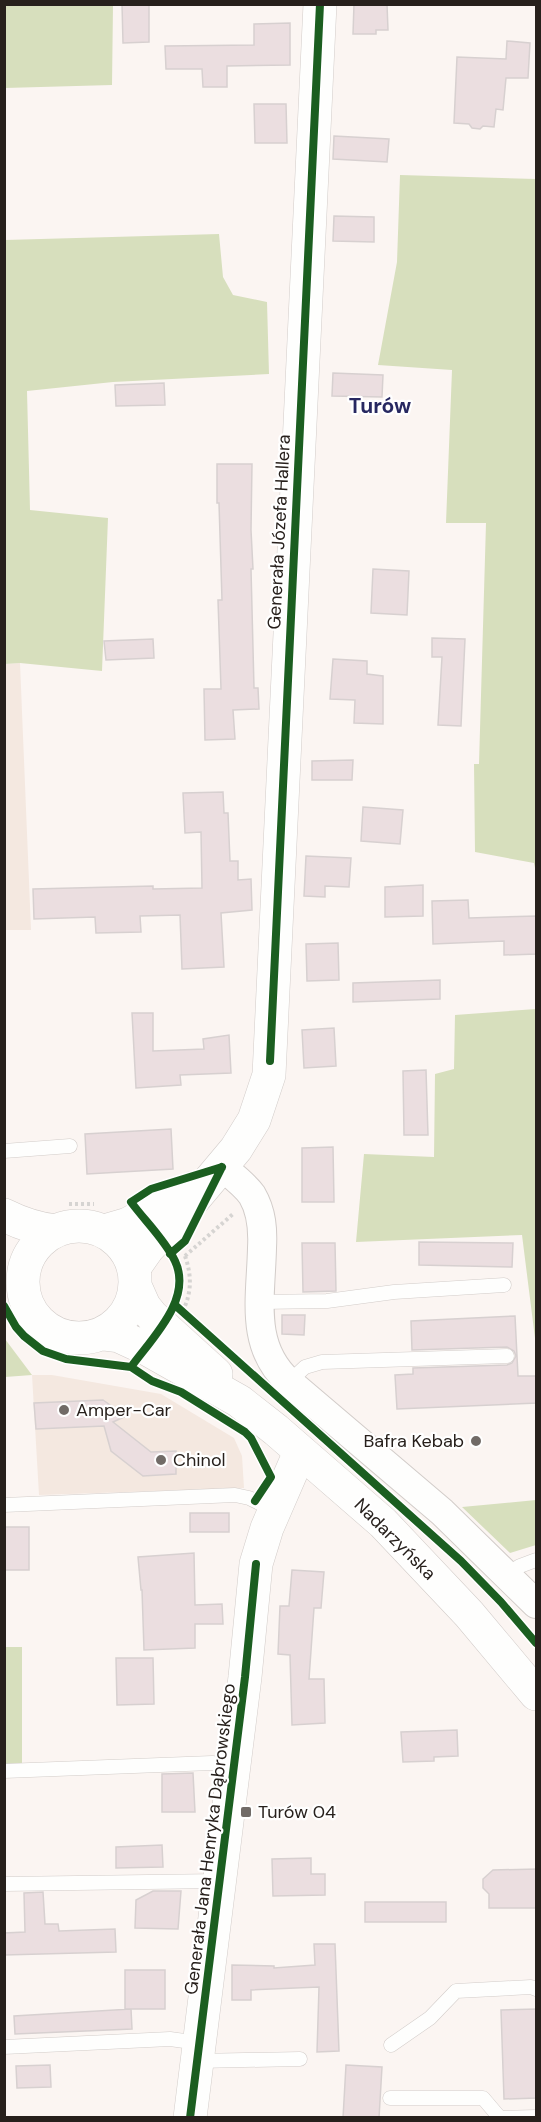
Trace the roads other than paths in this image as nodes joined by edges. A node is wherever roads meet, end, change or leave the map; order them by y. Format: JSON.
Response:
{"nodes":[{"id":1,"x":320,"y":4,"type":"edge"},
{"id":2,"x":69,"y":1146,"type":"dead end"},
{"id":3,"x":4,"y":1150,"type":"edge"},
{"id":4,"x":215,"y":1173,"type":"junction"},
{"id":5,"x":4,"y":1215,"type":"edge"},
{"id":6,"x":60,"y":1217,"type":"junction"},
{"id":7,"x":101,"y":1218,"type":"junction"},
{"id":8,"x":4,"y":1248,"type":"edge"},
{"id":9,"x":23,"y":1276,"type":"junction"},
{"id":10,"x":135,"y":1278,"type":"junction"},
{"id":11,"x":504,"y":1285,"type":"dead end"},
{"id":12,"x":261,"y":1302,"type":"junction"},
{"id":13,"x":103,"y":1334,"type":"junction"},
{"id":14,"x":507,"y":1356,"type":"dead end"},
{"id":15,"x":289,"y":1382,"type":"junction"},
{"id":16,"x":239,"y":1401,"type":"junction"},
{"id":17,"x":300,"y":1452,"type":"junction"},
{"id":18,"x":4,"y":1505,"type":"edge"},
{"id":19,"x":274,"y":1510,"type":"junction"},
{"id":20,"x":537,"y":1560,"type":"edge"},
{"id":21,"x":507,"y":1574,"type":"junction"},
{"id":22,"x":537,"y":1604,"type":"edge"},
{"id":23,"x":537,"y":1694,"type":"edge"},
{"id":24,"x":234,"y":1767,"type":"junction"},
{"id":25,"x":4,"y":1771,"type":"edge"},
{"id":26,"x":219,"y":1881,"type":"junction"},
{"id":27,"x":4,"y":1884,"type":"edge"},
{"id":28,"x":537,"y":1989,"type":"edge"},
{"id":29,"x":391,"y":2045,"type":"dead end"},
{"id":30,"x":4,"y":2047,"type":"edge"},
{"id":31,"x":198,"y":2052,"type":"junction"},
{"id":32,"x":300,"y":2060,"type":"dead end"},
{"id":33,"x":390,"y":2098,"type":"dead end"},
{"id":34,"x":537,"y":2117,"type":"edge"},
{"id":35,"x":190,"y":2118,"type":"edge"},
{"id":36,"x":500,"y":2118,"type":"edge"}],
"edges":[{"from":1,"to":4,"type":"street","name":"Generała Józefa Hallera"},
{"from":2,"to":3,"type":"lane"},
{"from":4,"to":7,"type":"street","name":"Generała Józefa Hallera"},
{"from":4,"to":10,"type":"street","name":"Generała Józefa Hallera"},
{"from":4,"to":12,"type":"street"},
{"from":5,"to":6,"type":"street"},
{"from":6,"to":7,"type":"street"},
{"from":6,"to":9,"type":"street"},
{"from":7,"to":10,"type":"street"},
{"from":8,"to":9,"type":"street"},
{"from":9,"to":13,"type":"street"},
{"from":10,"to":13,"type":"street"},
{"from":10,"to":16,"type":"street","name":"Nadarzyńska"},
{"from":11,"to":12,"type":"lane"},
{"from":12,"to":15,"type":"street"},
{"from":13,"to":16,"type":"street","name":"Nadarzyńska"},
{"from":14,"to":15,"type":"lane"},
{"from":15,"to":21,"type":"street"},
{"from":16,"to":17,"type":"street","name":"Nadarzyńska"},
{"from":17,"to":19,"type":"street","name":"Generała Jana Henryka Dąbrowskiego"},
{"from":17,"to":23,"type":"street","name":"Nadarzyńska"},
{"from":18,"to":19,"type":"lane"},
{"from":19,"to":24,"type":"street","name":"Generała Jana Henryka Dąbrowskiego"},
{"from":20,"to":21,"type":"lane"},
{"from":21,"to":22,"type":"street"},
{"from":24,"to":25,"type":"lane"},
{"from":24,"to":26,"type":"street","name":"Generała Jana Henryka Dąbrowskiego"},
{"from":26,"to":27,"type":"lane"},
{"from":26,"to":31,"type":"street","name":"Generała Jana Henryka Dąbrowskiego"},
{"from":28,"to":29,"type":"lane"},
{"from":30,"to":31,"type":"lane"},
{"from":31,"to":32,"type":"lane"},
{"from":31,"to":35,"type":"street","name":"Generała Jana Henryka Dąbrowskiego"},
{"from":33,"to":36,"type":"lane"},
{"from":34,"to":36,"type":"lane"}]}
